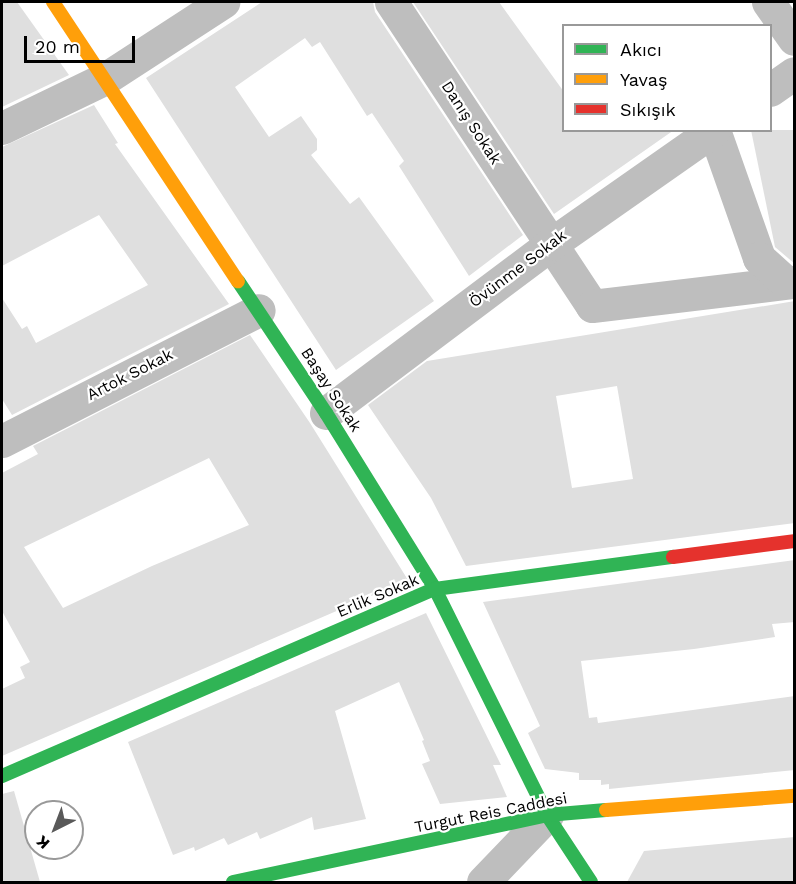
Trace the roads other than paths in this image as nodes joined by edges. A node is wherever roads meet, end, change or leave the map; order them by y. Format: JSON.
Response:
{"nodes":[{"id":1,"x":53,"y":2,"type":"edge"},
{"id":2,"x":223,"y":2,"type":"edge"},
{"id":3,"x":391,"y":2,"type":"edge"},
{"id":4,"x":768,"y":2,"type":"edge"},
{"id":5,"x":795,"y":39,"type":"edge"},
{"id":6,"x":795,"y":73,"type":"edge"},
{"id":7,"x":106,"y":78,"type":"junction"},
{"id":8,"x":772,"y":89,"type":"edge"},
{"id":9,"x":2,"y":128,"type":"edge"},
{"id":10,"x":711,"y":132,"type":"edge"},
{"id":11,"x":715,"y":132,"type":"edge"},
{"id":12,"x":551,"y":244,"type":"junction"},
{"id":13,"x":790,"y":282,"type":"edge"},
{"id":14,"x":259,"y":310,"type":"junction"},
{"id":15,"x":327,"y":413,"type":"junction"},
{"id":16,"x":4,"y":435,"type":"edge"},
{"id":17,"x":795,"y":541,"type":"edge"},
{"id":18,"x":435,"y":589,"type":"junction"},
{"id":19,"x":2,"y":776,"type":"edge"},
{"id":20,"x":795,"y":796,"type":"edge"},
{"id":21,"x":547,"y":815,"type":"junction"},
{"id":22,"x":233,"y":882,"type":"edge"},
{"id":23,"x":483,"y":882,"type":"edge"},
{"id":24,"x":591,"y":882,"type":"edge"}],
"edges":[{"from":1,"to":7,"type":"street","name":"Başay Sokak"},
{"from":2,"to":7,"type":"street"},
{"from":3,"to":12,"type":"street","name":"Danış Sokak"},
{"from":4,"to":5,"type":"street"},
{"from":6,"to":8,"type":"street"},
{"from":7,"to":9,"type":"street"},
{"from":7,"to":14,"type":"street","name":"Başay Sokak"},
{"from":10,"to":12,"type":"street","name":"Övünme Sokak"},
{"from":11,"to":13,"type":"street"},
{"from":12,"to":13,"type":"street","name":"Danış Sokak"},
{"from":12,"to":15,"type":"street","name":"Övünme Sokak"},
{"from":14,"to":15,"type":"street","name":"Başay Sokak"},
{"from":14,"to":16,"type":"street","name":"Artok Sokak"},
{"from":15,"to":18,"type":"street","name":"Başay Sokak"},
{"from":17,"to":18,"type":"street","name":"Erlik Sokak"},
{"from":18,"to":19,"type":"street","name":"Erlik Sokak"},
{"from":18,"to":21,"type":"street","name":"Başay Sokak"},
{"from":20,"to":21,"type":"street","name":"Turgut Reis Caddesi"},
{"from":21,"to":22,"type":"street","name":"Turgut Reis Caddesi"},
{"from":21,"to":23,"type":"street"},
{"from":21,"to":24,"type":"street","name":"Başay Sokak"}]}
